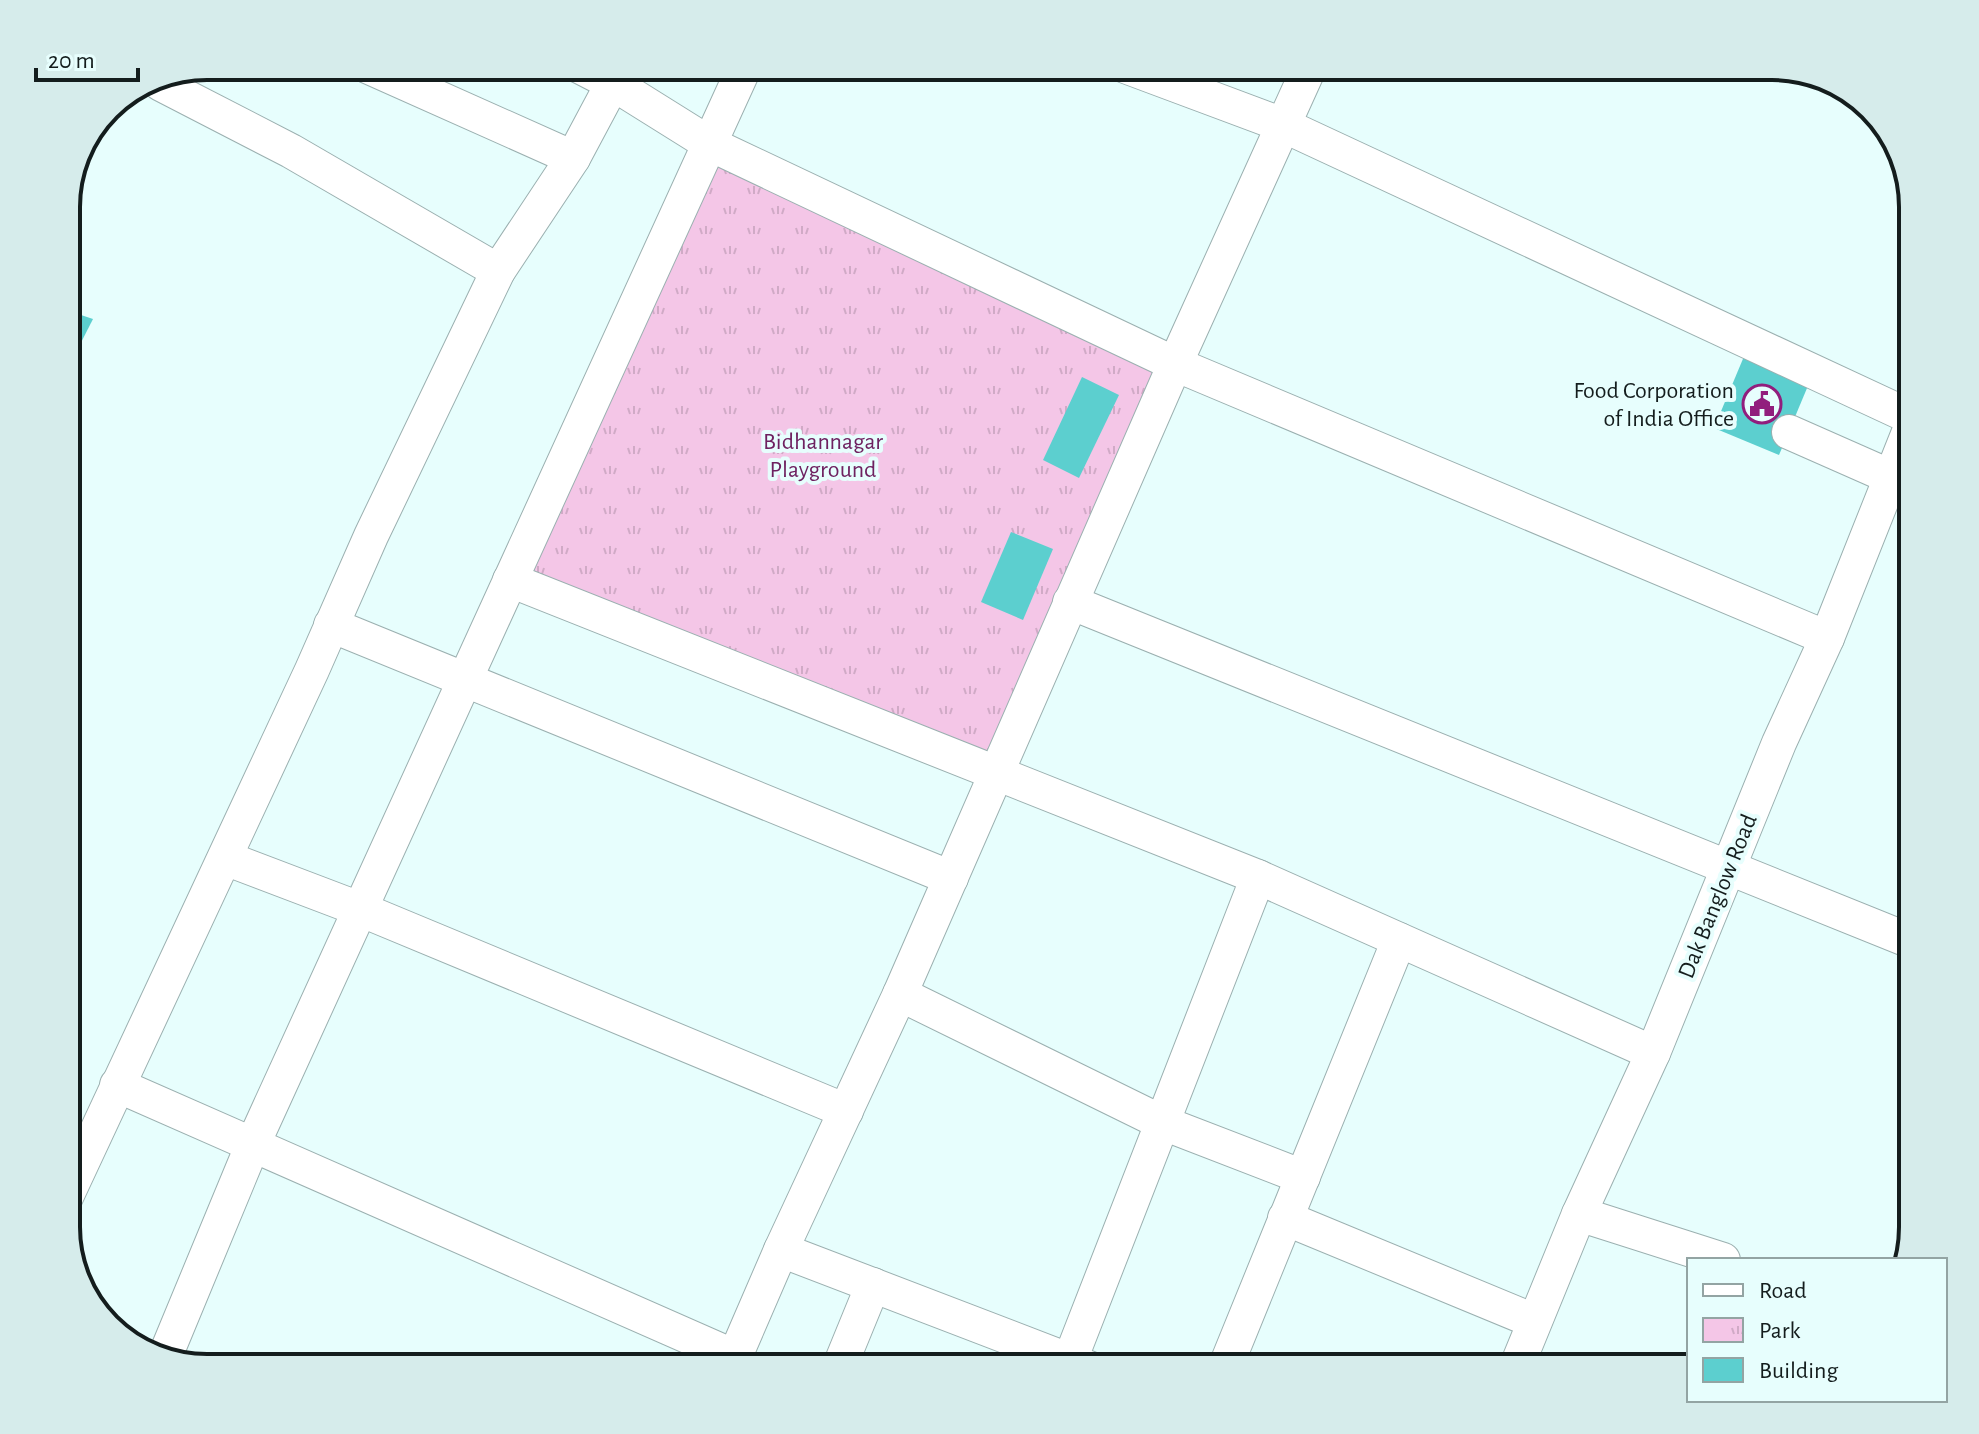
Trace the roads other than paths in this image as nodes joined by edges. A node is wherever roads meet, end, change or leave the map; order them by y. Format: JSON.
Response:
{"nodes":[{"id":1,"x":398,"y":80,"type":"edge"},
{"id":2,"x":615,"y":80,"type":"edge"},
{"id":3,"x":625,"y":80,"type":"edge"},
{"id":4,"x":739,"y":80,"type":"edge"},
{"id":5,"x":1162,"y":80,"type":"edge"},
{"id":6,"x":1304,"y":80,"type":"edge"},
{"id":7,"x":167,"y":87,"type":"edge"},
{"id":8,"x":1283,"y":125,"type":"junction"},
{"id":9,"x":710,"y":144,"type":"junction"},
{"id":10,"x":573,"y":158,"type":"junction"},
{"id":11,"x":498,"y":271,"type":"junction"},
{"id":12,"x":1175,"y":364,"type":"junction"},
{"id":13,"x":1899,"y":423,"type":"edge"},
{"id":14,"x":1789,"y":432,"type":"dead end"},
{"id":15,"x":1899,"y":458,"type":"edge"},
{"id":16,"x":1891,"y":477,"type":"junction"},
{"id":17,"x":510,"y":580,"type":"junction"},
{"id":18,"x":1070,"y":602,"type":"junction"},
{"id":19,"x":331,"y":625,"type":"junction"},
{"id":20,"x":1827,"y":638,"type":"junction"},
{"id":21,"x":465,"y":680,"type":"junction"},
{"id":22,"x":996,"y":773,"type":"junction"},
{"id":23,"x":225,"y":858,"type":"junction"},
{"id":24,"x":1729,"y":869,"type":"junction"},
{"id":25,"x":1258,"y":877,"type":"junction"},
{"id":26,"x":951,"y":878,"type":"junction"},
{"id":27,"x":362,"y":910,"type":"junction"},
{"id":28,"x":1899,"y":936,"type":"edge"},
{"id":29,"x":1399,"y":940,"type":"junction"},
{"id":30,"x":900,"y":994,"type":"junction"},
{"id":31,"x":1653,"y":1053,"type":"junction"},
{"id":32,"x":117,"y":1085,"type":"junction"},
{"id":33,"x":846,"y":1111,"type":"junction"},
{"id":34,"x":1163,"y":1123,"type":"junction"},
{"id":35,"x":253,"y":1144,"type":"junction"},
{"id":36,"x":80,"y":1166,"type":"edge"},
{"id":37,"x":1303,"y":1177,"type":"junction"},
{"id":38,"x":1579,"y":1214,"type":"junction"},
{"id":39,"x":1285,"y":1218,"type":"junction"},
{"id":40,"x":781,"y":1250,"type":"junction"},
{"id":41,"x":1717,"y":1258,"type":"edge"},
{"id":42,"x":873,"y":1285,"type":"junction"},
{"id":43,"x":1534,"y":1321,"type":"junction"},
{"id":44,"x":169,"y":1348,"type":"edge"},
{"id":45,"x":715,"y":1354,"type":"edge"},
{"id":46,"x":736,"y":1354,"type":"edge"},
{"id":47,"x":845,"y":1354,"type":"edge"},
{"id":48,"x":1054,"y":1354,"type":"edge"},
{"id":49,"x":1083,"y":1354,"type":"edge"},
{"id":50,"x":1231,"y":1354,"type":"edge"},
{"id":51,"x":1521,"y":1354,"type":"edge"}],
"edges":[{"from":1,"to":10,"type":"street"},
{"from":2,"to":10,"type":"street"},
{"from":3,"to":9,"type":"street"},
{"from":4,"to":9,"type":"street"},
{"from":5,"to":8,"type":"street"},
{"from":6,"to":8,"type":"street"},
{"from":7,"to":11,"type":"street"},
{"from":8,"to":12,"type":"street"},
{"from":8,"to":13,"type":"street"},
{"from":9,"to":12,"type":"street"},
{"from":9,"to":17,"type":"street"},
{"from":10,"to":11,"type":"street"},
{"from":11,"to":19,"type":"street"},
{"from":12,"to":18,"type":"street"},
{"from":12,"to":20,"type":"street"},
{"from":14,"to":16,"type":"street"},
{"from":15,"to":16,"type":"street","name":"Dak Banglow Road"},
{"from":16,"to":20,"type":"street","name":"Dak Banglow Road"},
{"from":17,"to":21,"type":"street"},
{"from":17,"to":22,"type":"street"},
{"from":18,"to":22,"type":"street"},
{"from":18,"to":24,"type":"street"},
{"from":19,"to":21,"type":"street"},
{"from":19,"to":23,"type":"street"},
{"from":20,"to":24,"type":"street","name":"Dak Banglow Road"},
{"from":21,"to":26,"type":"street"},
{"from":21,"to":27,"type":"street"},
{"from":22,"to":25,"type":"street"},
{"from":22,"to":26,"type":"street"},
{"from":23,"to":27,"type":"street"},
{"from":23,"to":32,"type":"street"},
{"from":24,"to":28,"type":"street"},
{"from":24,"to":31,"type":"street","name":"Dak Banglow Road"},
{"from":25,"to":29,"type":"street"},
{"from":25,"to":34,"type":"street"},
{"from":26,"to":30,"type":"street"},
{"from":27,"to":33,"type":"street"},
{"from":27,"to":35,"type":"street"},
{"from":29,"to":31,"type":"street"},
{"from":29,"to":37,"type":"street"},
{"from":30,"to":33,"type":"street"},
{"from":30,"to":34,"type":"street"},
{"from":31,"to":38,"type":"street","name":"Dak Banglow Road"},
{"from":32,"to":35,"type":"street"},
{"from":32,"to":36,"type":"street"},
{"from":33,"to":40,"type":"street"},
{"from":34,"to":37,"type":"street"},
{"from":34,"to":49,"type":"street"},
{"from":35,"to":44,"type":"street"},
{"from":35,"to":45,"type":"street"},
{"from":37,"to":39,"type":"street"},
{"from":38,"to":41,"type":"street"},
{"from":38,"to":43,"type":"street","name":"Dak Banglow Road"},
{"from":39,"to":43,"type":"street"},
{"from":39,"to":50,"type":"street"},
{"from":40,"to":42,"type":"street"},
{"from":40,"to":46,"type":"street"},
{"from":42,"to":47,"type":"street"},
{"from":42,"to":48,"type":"street"},
{"from":43,"to":51,"type":"street","name":"Dak Banglow Road"}]}
